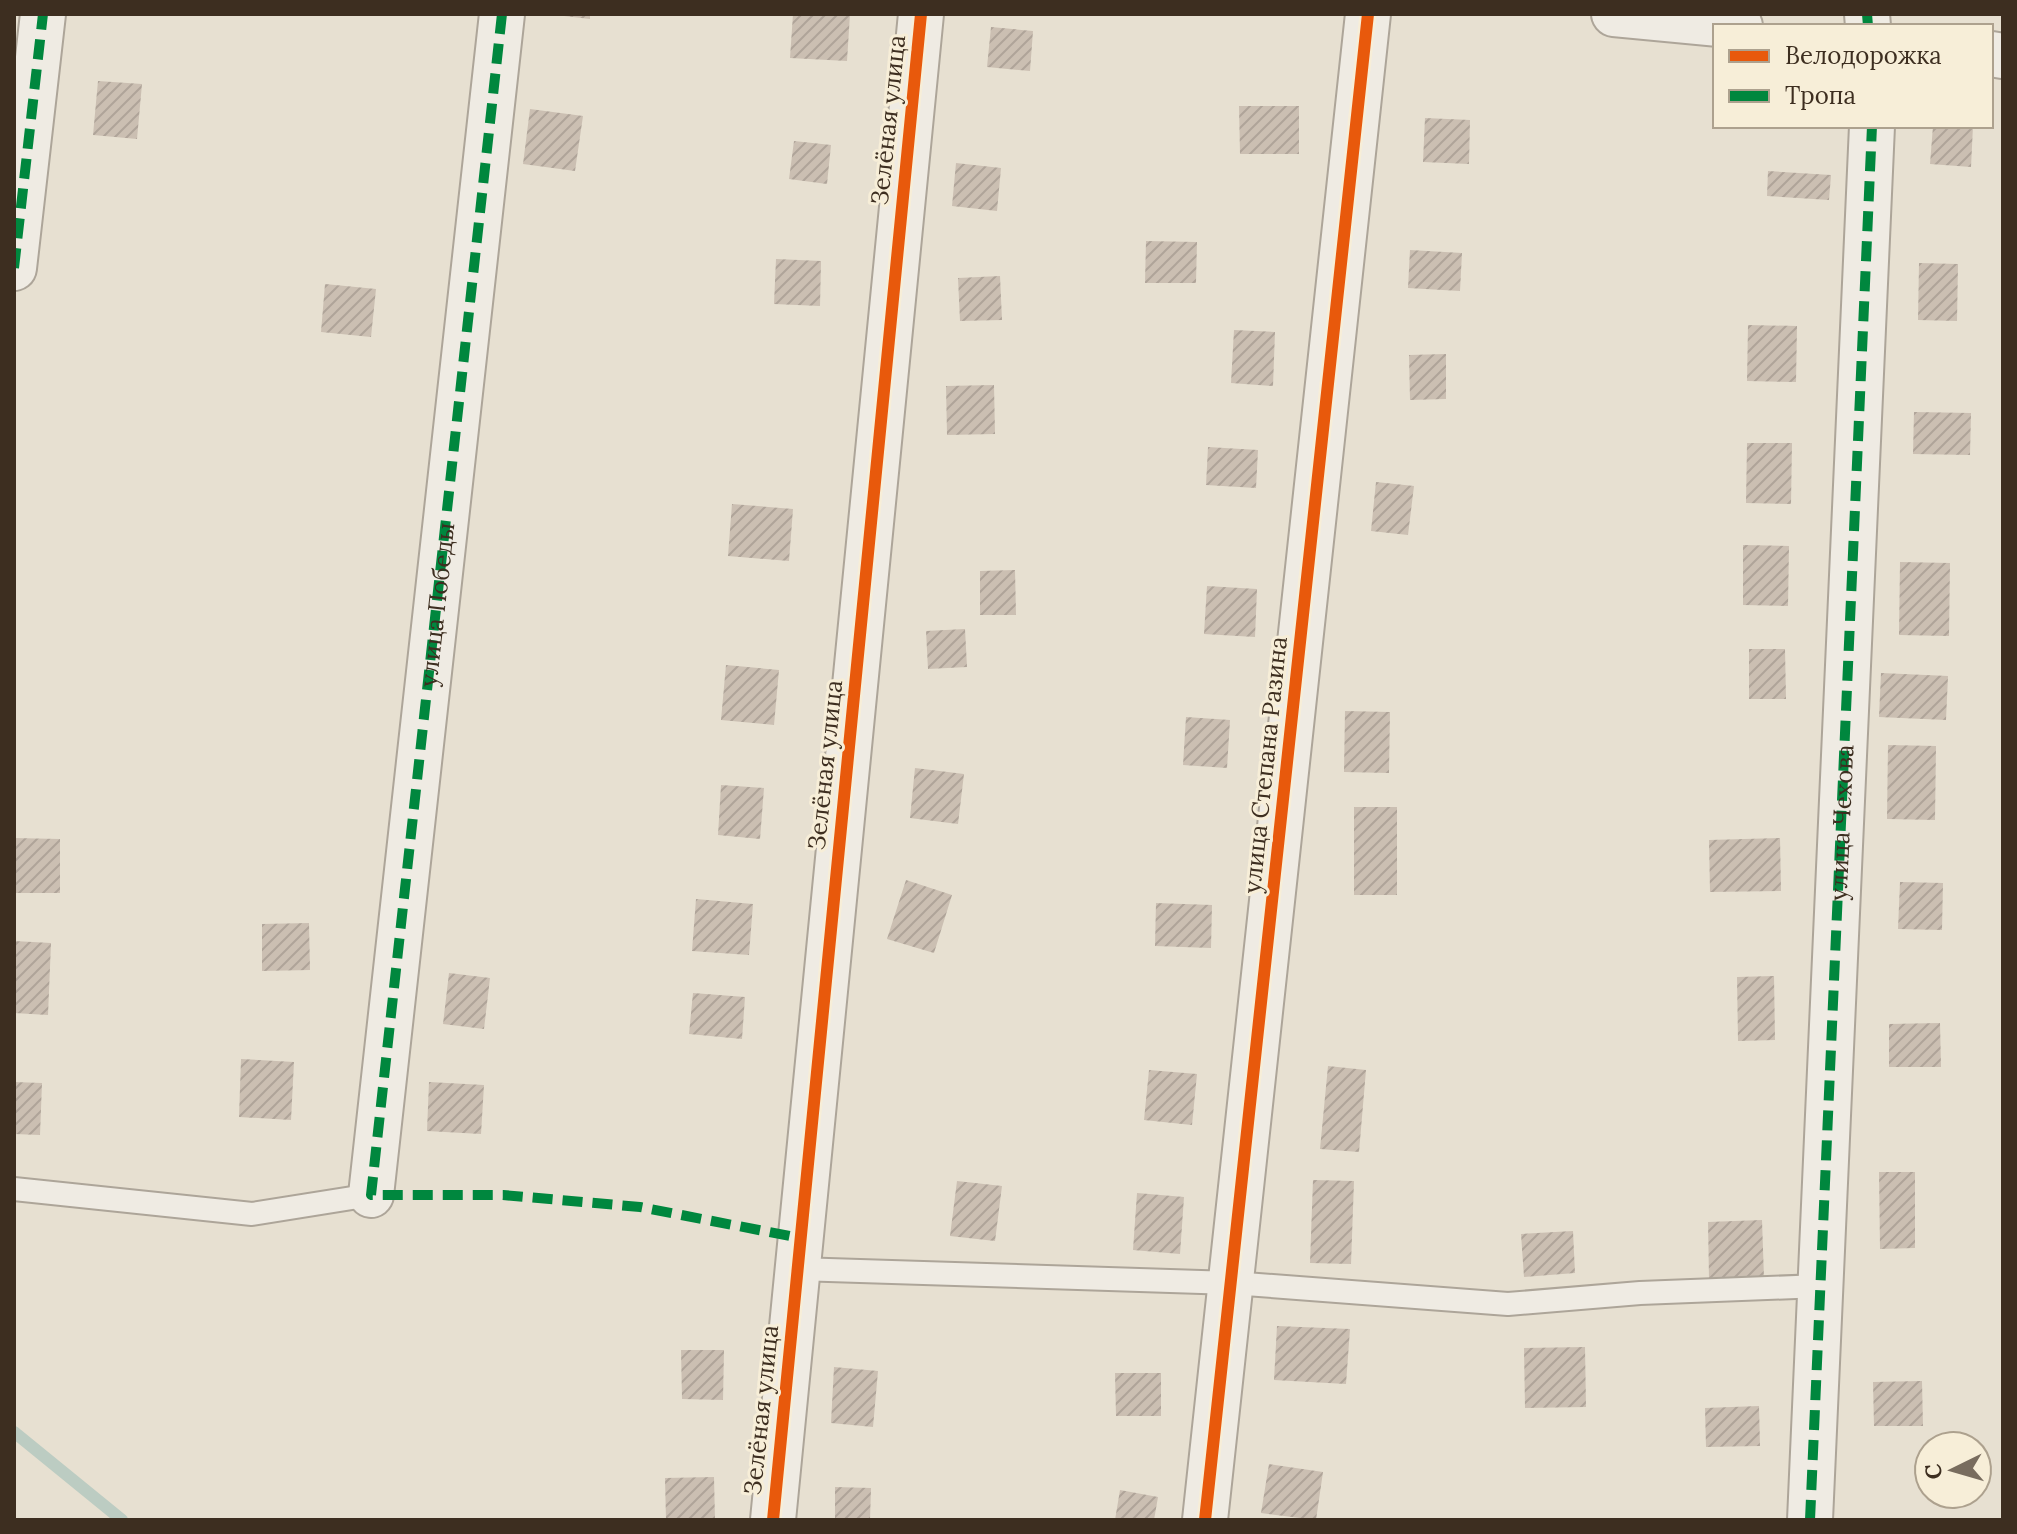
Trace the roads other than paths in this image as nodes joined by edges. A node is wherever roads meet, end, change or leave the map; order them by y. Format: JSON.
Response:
{"nodes":[{"id":1,"x":43,"y":14,"type":"edge"},
{"id":2,"x":502,"y":14,"type":"edge"},
{"id":3,"x":921,"y":14,"type":"edge"},
{"id":4,"x":1368,"y":14,"type":"edge"},
{"id":5,"x":1614,"y":14,"type":"edge"},
{"id":6,"x":1719,"y":24,"type":"edge"},
{"id":7,"x":1872,"y":128,"type":"edge"},
{"id":8,"x":14,"y":268,"type":"edge"},
{"id":9,"x":14,"y":1189,"type":"edge"},
{"id":10,"x":371,"y":1195,"type":"joint"},
{"id":11,"x":797,"y":1269,"type":"junction"},
{"id":12,"x":1232,"y":1283,"type":"junction"},
{"id":13,"x":1820,"y":1286,"type":"junction"},
{"id":14,"x":773,"y":1520,"type":"edge"},
{"id":15,"x":1205,"y":1520,"type":"edge"},
{"id":16,"x":1810,"y":1520,"type":"edge"}],
"edges":[{"from":1,"to":8,"type":"street"},
{"from":2,"to":10,"type":"street","name":"улица Победы"},
{"from":3,"to":11,"type":"street","name":"Зелёная улица"},
{"from":4,"to":12,"type":"street","name":"улица Степана Разина"},
{"from":5,"to":6,"type":"street"},
{"from":7,"to":13,"type":"street","name":"улица Чехова"},
{"from":9,"to":10,"type":"lane"},
{"from":11,"to":12,"type":"lane"},
{"from":11,"to":14,"type":"street","name":"Зелёная улица"},
{"from":12,"to":13,"type":"lane"},
{"from":12,"to":15,"type":"street","name":"улица Степана Разина"},
{"from":13,"to":16,"type":"street","name":"улица Чехова"}]}
